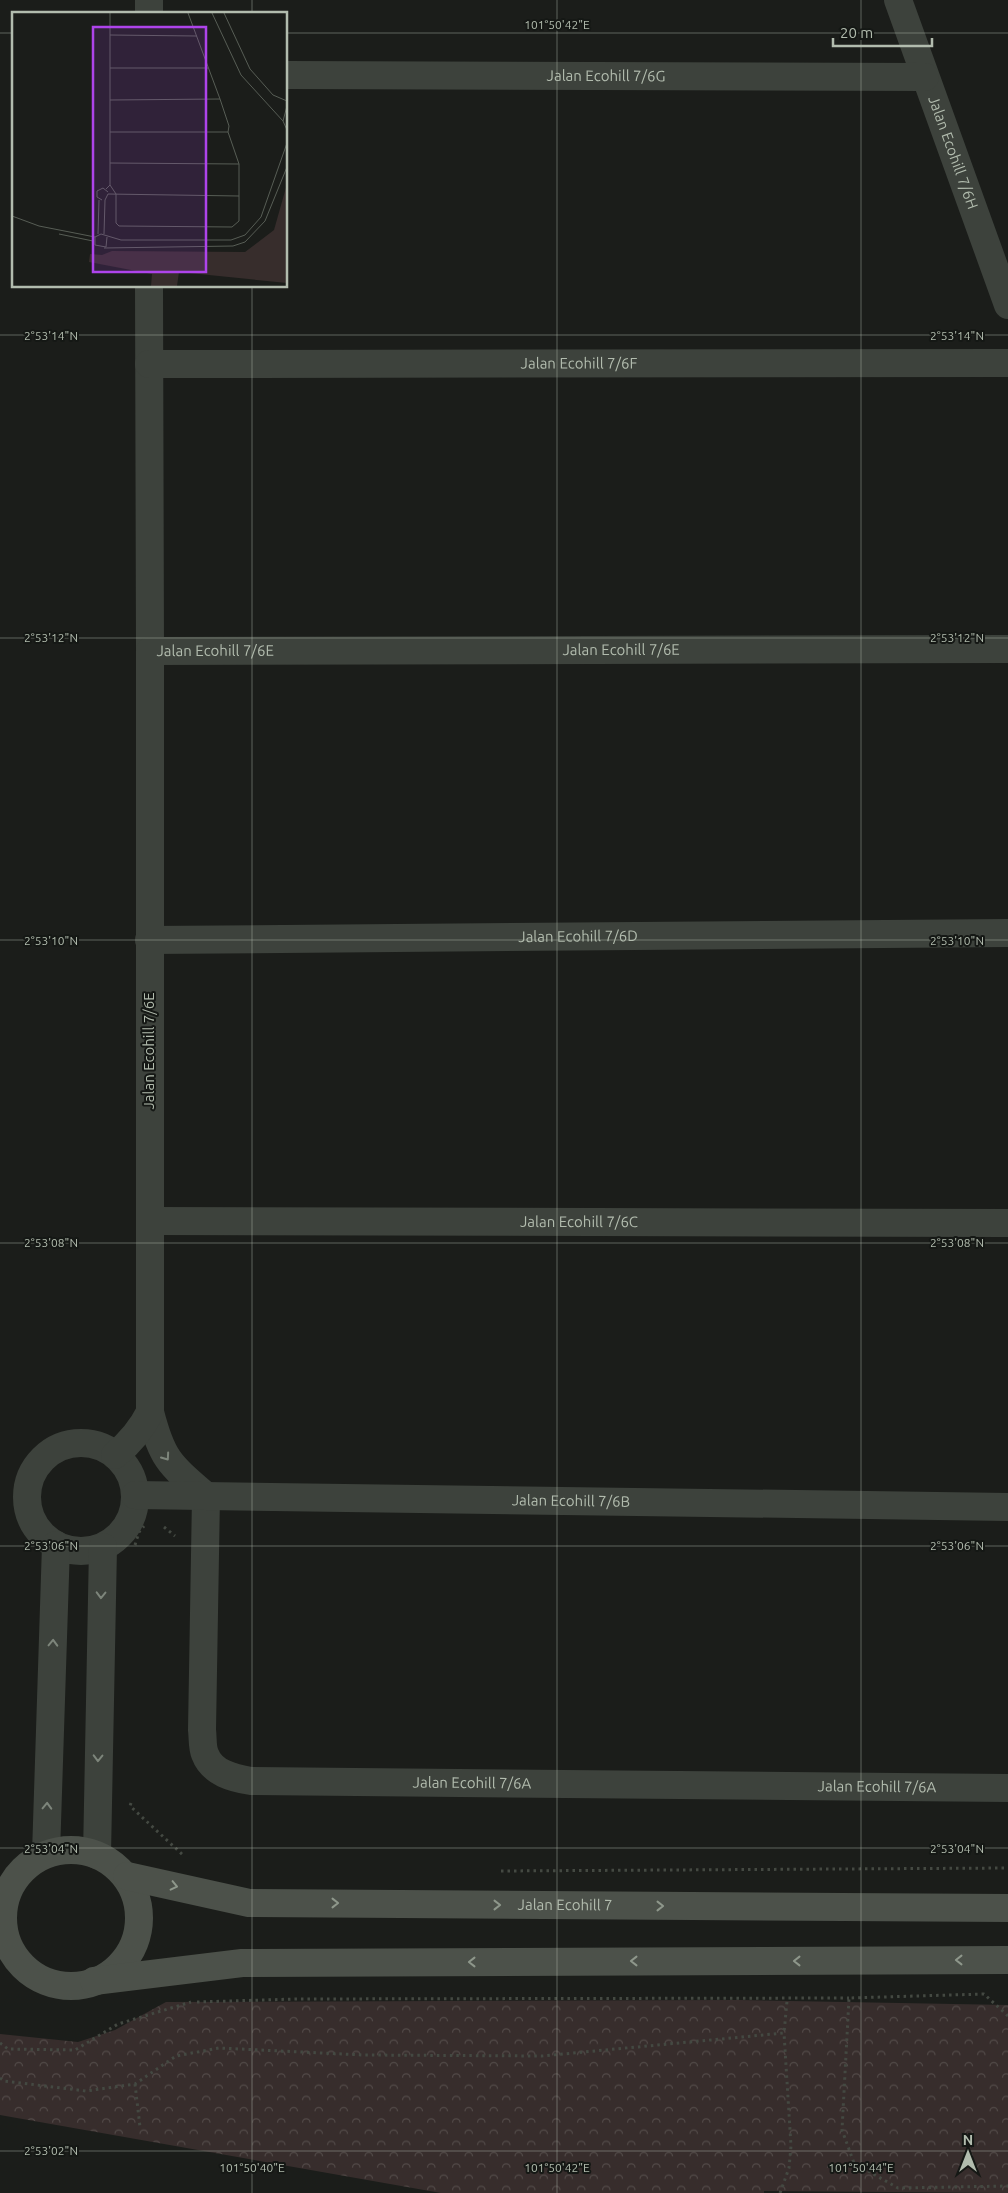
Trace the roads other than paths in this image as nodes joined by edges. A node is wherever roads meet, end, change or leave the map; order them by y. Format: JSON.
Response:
{"nodes":[{"id":1,"x":898,"y":0,"type":"edge"},
{"id":2,"x":288,"y":75,"type":"edge"},
{"id":3,"x":925,"y":77,"type":"junction"},
{"id":4,"x":149,"y":288,"type":"edge"},
{"id":5,"x":1008,"y":305,"type":"edge"},
{"id":6,"x":1008,"y":363,"type":"edge"},
{"id":7,"x":149,"y":364,"type":"junction"},
{"id":8,"x":1008,"y":649,"type":"edge"},
{"id":9,"x":150,"y":651,"type":"junction"},
{"id":10,"x":1008,"y":933,"type":"edge"},
{"id":11,"x":149,"y":940,"type":"junction"},
{"id":12,"x":150,"y":1221,"type":"junction"},
{"id":13,"x":1008,"y":1223,"type":"edge"},
{"id":14,"x":150,"y":1412,"type":"junction"},
{"id":15,"x":115,"y":1455,"type":"junction"},
{"id":16,"x":135,"y":1495,"type":"junction"},
{"id":17,"x":206,"y":1496,"type":"junction"},
{"id":18,"x":1008,"y":1507,"type":"edge"},
{"id":19,"x":56,"y":1545,"type":"junction"},
{"id":20,"x":103,"y":1547,"type":"junction"},
{"id":21,"x":1008,"y":1788,"type":"edge"},
{"id":22,"x":46,"y":1854,"type":"junction"},
{"id":23,"x":97,"y":1855,"type":"junction"},
{"id":24,"x":127,"y":1876,"type":"junction"},
{"id":25,"x":7,"y":1878,"type":"edge"},
{"id":26,"x":1008,"y":1908,"type":"edge"},
{"id":27,"x":1,"y":1919,"type":"edge"},
{"id":28,"x":1008,"y":1960,"type":"edge"},
{"id":29,"x":94,"y":1981,"type":"junction"}],
"edges":[{"from":1,"to":3,"type":"street","name":"Jalan Ecohill 7/6H"},
{"from":2,"to":3,"type":"street","name":"Jalan Ecohill 7/6G"},
{"from":3,"to":5,"type":"street","name":"Jalan Ecohill 7/6H"},
{"from":4,"to":7,"type":"street"},
{"from":6,"to":7,"type":"street","name":"Jalan Ecohill 7/6F"},
{"from":7,"to":9,"type":"street"},
{"from":8,"to":9,"type":"street","name":"Jalan Ecohill 7/6E"},
{"from":9,"to":11,"type":"street","name":"Jalan Ecohill 7/6E"},
{"from":10,"to":11,"type":"street","name":"Jalan Ecohill 7/6D"},
{"from":11,"to":12,"type":"street","name":"Jalan Ecohill 7/6E"},
{"from":12,"to":13,"type":"street","name":"Jalan Ecohill 7/6C"},
{"from":12,"to":14,"type":"street","name":"Jalan Ecohill 7/6E"},
{"from":14,"to":15,"type":"street"},
{"from":14,"to":17,"type":"street","name":"Jalan Ecohill 7/6E","one_way":true},
{"from":15,"to":16,"type":"street"},
{"from":15,"to":19,"type":"street"},
{"from":16,"to":17,"type":"street","name":"Jalan Ecohill 7/6B"},
{"from":16,"to":20,"type":"street"},
{"from":17,"to":18,"type":"street","name":"Jalan Ecohill 7/6B"},
{"from":17,"to":21,"type":"street","name":"Jalan Ecohill 7/6A"},
{"from":19,"to":20,"type":"street"},
{"from":22,"to":19,"type":"street","one_way":true},
{"from":20,"to":23,"type":"street","one_way":true},
{"from":22,"to":23,"type":"street"},
{"from":22,"to":25,"type":"street"},
{"from":23,"to":24,"type":"street"},
{"from":24,"to":26,"type":"street","name":"Jalan Ecohill 7","one_way":true},
{"from":24,"to":29,"type":"street"},
{"from":25,"to":27,"type":"street"},
{"from":27,"to":29,"type":"street"},
{"from":28,"to":29,"type":"street","one_way":true}]}
